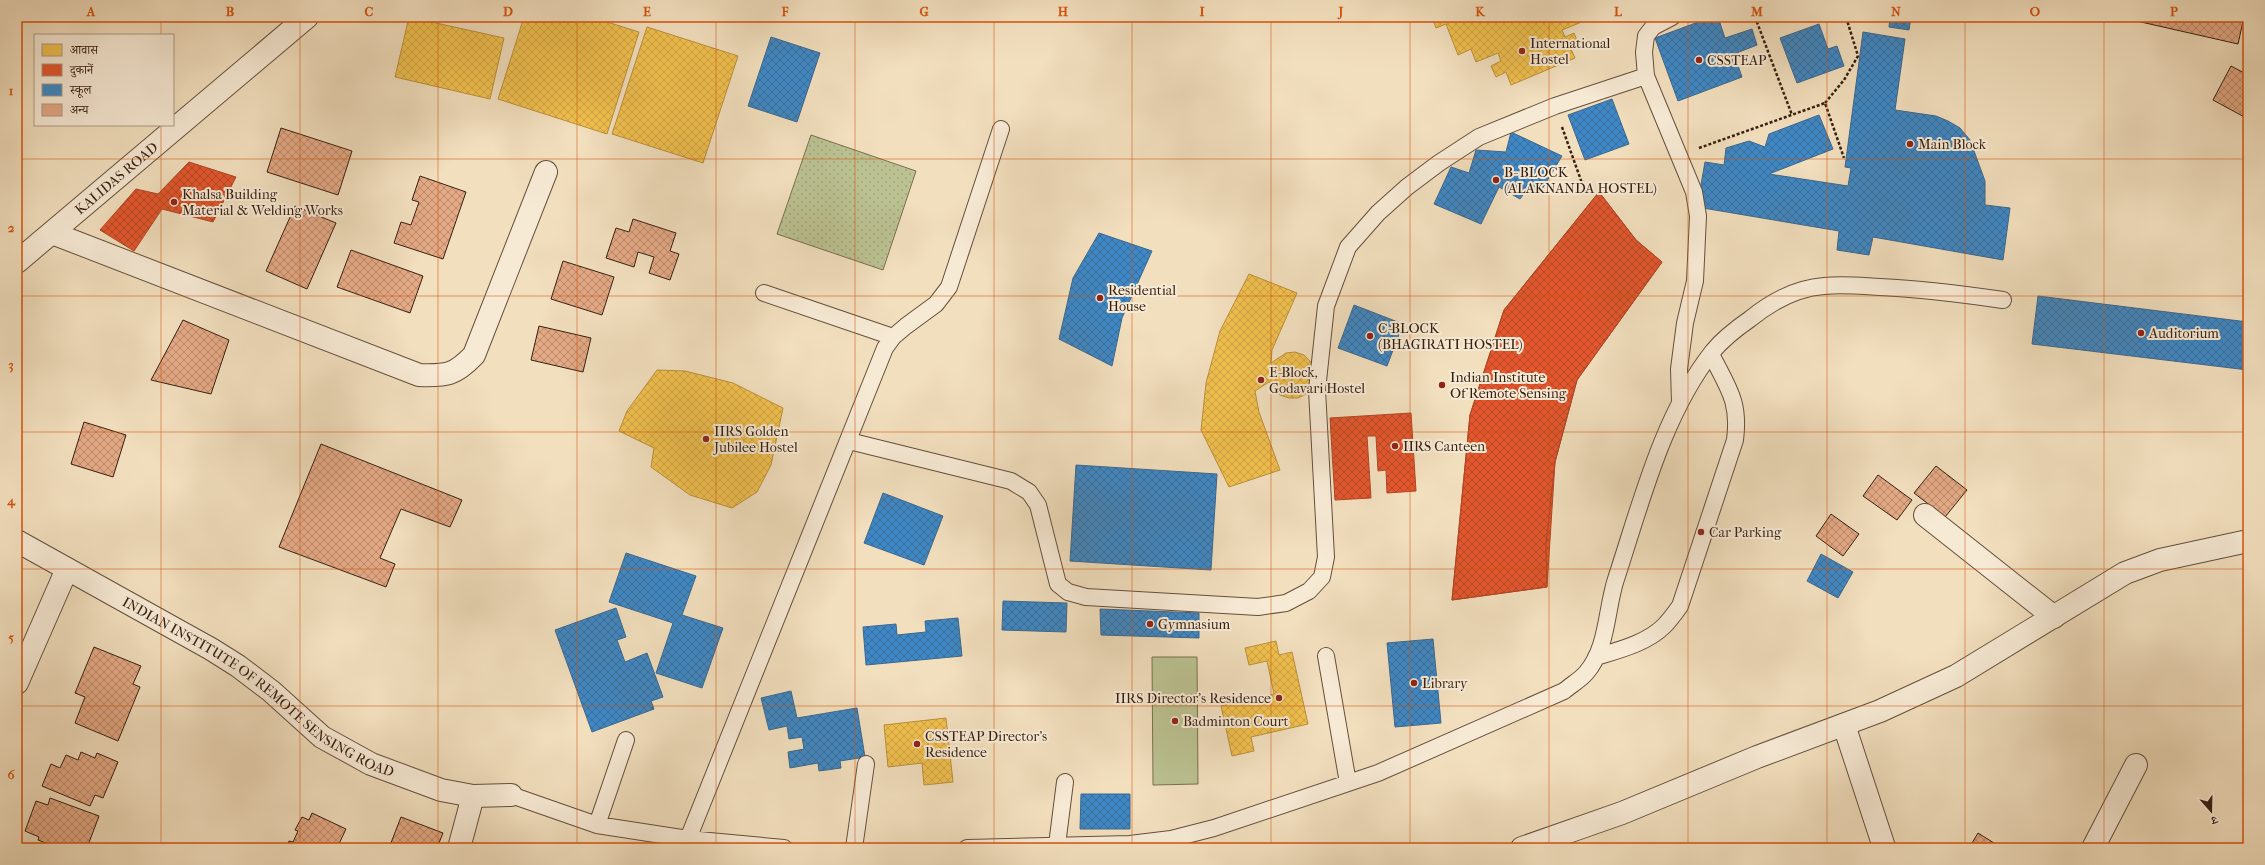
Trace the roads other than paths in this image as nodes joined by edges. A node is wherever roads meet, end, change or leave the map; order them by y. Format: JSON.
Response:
{"nodes":[{"id":1,"x":307,"y":17,"type":"edge"},
{"id":2,"x":1672,"y":17,"type":"edge"},
{"id":3,"x":1646,"y":76,"type":"junction"},
{"id":4,"x":1001,"y":129,"type":"dead end"},
{"id":5,"x":546,"y":172,"type":"dead end"},
{"id":6,"x":52,"y":233,"type":"junction"},
{"id":7,"x":17,"y":262,"type":"edge"},
{"id":8,"x":764,"y":293,"type":"dead end"},
{"id":9,"x":2003,"y":300,"type":"dead end"},
{"id":10,"x":893,"y":338,"type":"junction"},
{"id":11,"x":1711,"y":354,"type":"junction"},
{"id":12,"x":1680,"y":402,"type":"junction"},
{"id":13,"x":849,"y":441,"type":"junction"},
{"id":14,"x":1925,"y":515,"type":"dead end"},
{"id":15,"x":17,"y":541,"type":"edge"},
{"id":16,"x":2248,"y":541,"type":"edge"},
{"id":17,"x":67,"y":569,"type":"junction"},
{"id":18,"x":2054,"y":617,"type":"junction"},
{"id":19,"x":1326,"y":656,"type":"dead end"},
{"id":20,"x":1596,"y":657,"type":"junction"},
{"id":21,"x":17,"y":683,"type":"edge"},
{"id":22,"x":1844,"y":725,"type":"junction"},
{"id":23,"x":626,"y":740,"type":"dead end"},
{"id":24,"x":866,"y":764,"type":"dead end"},
{"id":25,"x":2136,"y":766,"type":"dead end"},
{"id":26,"x":1065,"y":782,"type":"dead end"},
{"id":27,"x":1348,"y":783,"type":"junction"},
{"id":28,"x":511,"y":795,"type":"joint"},
{"id":29,"x":473,"y":796,"type":"junction"},
{"id":30,"x":597,"y":825,"type":"junction"},
{"id":31,"x":688,"y":839,"type":"junction"},
{"id":32,"x":1057,"y":845,"type":"junction"},
{"id":33,"x":1884,"y":847,"type":"dead end"},
{"id":34,"x":458,"y":848,"type":"edge"},
{"id":35,"x":784,"y":848,"type":"edge"},
{"id":36,"x":854,"y":848,"type":"edge"},
{"id":37,"x":967,"y":848,"type":"edge"},
{"id":38,"x":1522,"y":848,"type":"edge"},
{"id":39,"x":2093,"y":848,"type":"edge"}],
"edges":[{"from":1,"to":6,"type":"street","name":"KALIDAS ROAD"},
{"from":2,"to":3,"type":"lane"},
{"from":3,"to":12,"type":"lane"},
{"from":3,"to":13,"type":"lane"},
{"from":4,"to":10,"type":"lane"},
{"from":5,"to":6,"type":"street"},
{"from":6,"to":7,"type":"street","name":"KALIDAS ROAD"},
{"from":8,"to":10,"type":"lane"},
{"from":9,"to":11,"type":"lane"},
{"from":10,"to":13,"type":"lane"},
{"from":11,"to":12,"type":"lane"},
{"from":11,"to":20,"type":"lane"},
{"from":12,"to":20,"type":"lane"},
{"from":13,"to":31,"type":"lane"},
{"from":14,"to":18,"type":"street"},
{"from":15,"to":17,"type":"street","name":"INDIAN INSTITUTE OF REMOTE SENSING ROAD"},
{"from":16,"to":18,"type":"street"},
{"from":17,"to":21,"type":"street"},
{"from":17,"to":29,"type":"street","name":"INDIAN INSTITUTE OF REMOTE SENSING ROAD"},
{"from":18,"to":22,"type":"street"},
{"from":19,"to":27,"type":"lane"},
{"from":20,"to":27,"type":"lane"},
{"from":22,"to":33,"type":"street"},
{"from":22,"to":38,"type":"street"},
{"from":23,"to":30,"type":"lane"},
{"from":24,"to":36,"type":"lane"},
{"from":25,"to":39,"type":"street"},
{"from":26,"to":32,"type":"lane"},
{"from":27,"to":32,"type":"lane"},
{"from":28,"to":29,"type":"street","name":"INDIAN INSTITUTE OF REMOTE SENSING ROAD"},
{"from":28,"to":30,"type":"lane"},
{"from":29,"to":34,"type":"street"},
{"from":30,"to":31,"type":"lane"},
{"from":31,"to":35,"type":"lane"},
{"from":32,"to":37,"type":"lane"}]}
